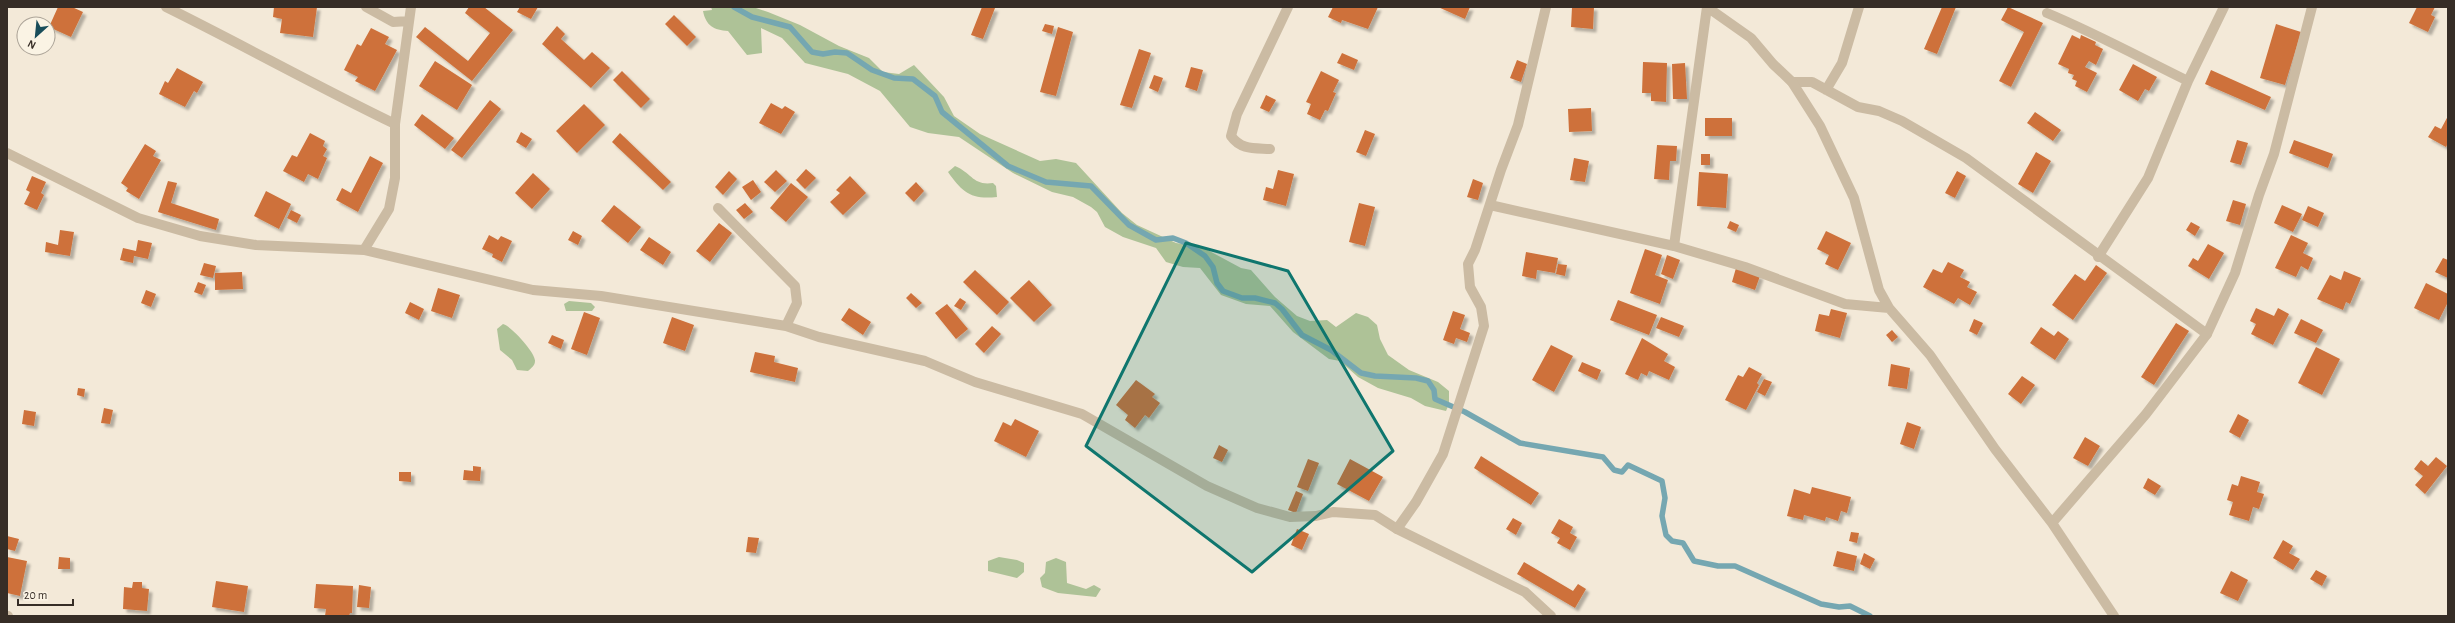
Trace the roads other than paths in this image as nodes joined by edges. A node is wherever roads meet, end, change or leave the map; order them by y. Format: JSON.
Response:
{"nodes":[{"id":1,"x":166,"y":7,"type":"edge"},
{"id":2,"x":366,"y":7,"type":"edge"},
{"id":3,"x":411,"y":7,"type":"edge"},
{"id":4,"x":1288,"y":7,"type":"edge"},
{"id":5,"x":1546,"y":7,"type":"edge"},
{"id":6,"x":1707,"y":7,"type":"edge"},
{"id":7,"x":1859,"y":7,"type":"edge"},
{"id":8,"x":2224,"y":7,"type":"edge"},
{"id":9,"x":2312,"y":7,"type":"edge"},
{"id":10,"x":2047,"y":12,"type":"dead end"},
{"id":11,"x":409,"y":21,"type":"junction"},
{"id":12,"x":2188,"y":81,"type":"junction"},
{"id":13,"x":1792,"y":82,"type":"junction"},
{"id":14,"x":1826,"y":90,"type":"junction"},
{"id":15,"x":395,"y":124,"type":"junction"},
{"id":16,"x":1270,"y":149,"type":"dead end"},
{"id":17,"x":7,"y":153,"type":"edge"},
{"id":18,"x":1490,"y":205,"type":"junction"},
{"id":19,"x":718,"y":208,"type":"dead end"},
{"id":20,"x":1674,"y":246,"type":"junction"},
{"id":21,"x":364,"y":250,"type":"junction"},
{"id":22,"x":2098,"y":257,"type":"junction"},
{"id":23,"x":1889,"y":308,"type":"junction"},
{"id":24,"x":786,"y":326,"type":"junction"},
{"id":25,"x":2207,"y":334,"type":"junction"},
{"id":26,"x":2052,"y":523,"type":"junction"},
{"id":27,"x":1397,"y":529,"type":"junction"},
{"id":28,"x":1551,"y":616,"type":"edge"},
{"id":29,"x":2114,"y":616,"type":"edge"}],
"edges":[{"from":1,"to":15,"type":"street"},
{"from":2,"to":11,"type":"street"},
{"from":3,"to":11,"type":"street"},
{"from":4,"to":16,"type":"street"},
{"from":5,"to":18,"type":"street"},
{"from":6,"to":13,"type":"street"},
{"from":6,"to":20,"type":"street"},
{"from":7,"to":14,"type":"street"},
{"from":8,"to":12,"type":"street"},
{"from":9,"to":25,"type":"street"},
{"from":10,"to":12,"type":"street"},
{"from":11,"to":15,"type":"street"},
{"from":12,"to":22,"type":"street"},
{"from":13,"to":14,"type":"street"},
{"from":13,"to":23,"type":"street"},
{"from":14,"to":22,"type":"street"},
{"from":15,"to":21,"type":"street"},
{"from":17,"to":21,"type":"street"},
{"from":18,"to":20,"type":"street"},
{"from":18,"to":27,"type":"street"},
{"from":19,"to":24,"type":"street"},
{"from":20,"to":23,"type":"street"},
{"from":21,"to":24,"type":"street"},
{"from":22,"to":25,"type":"street"},
{"from":23,"to":26,"type":"street"},
{"from":24,"to":27,"type":"street"},
{"from":25,"to":26,"type":"street"},
{"from":26,"to":29,"type":"street"},
{"from":27,"to":28,"type":"street"}]}
